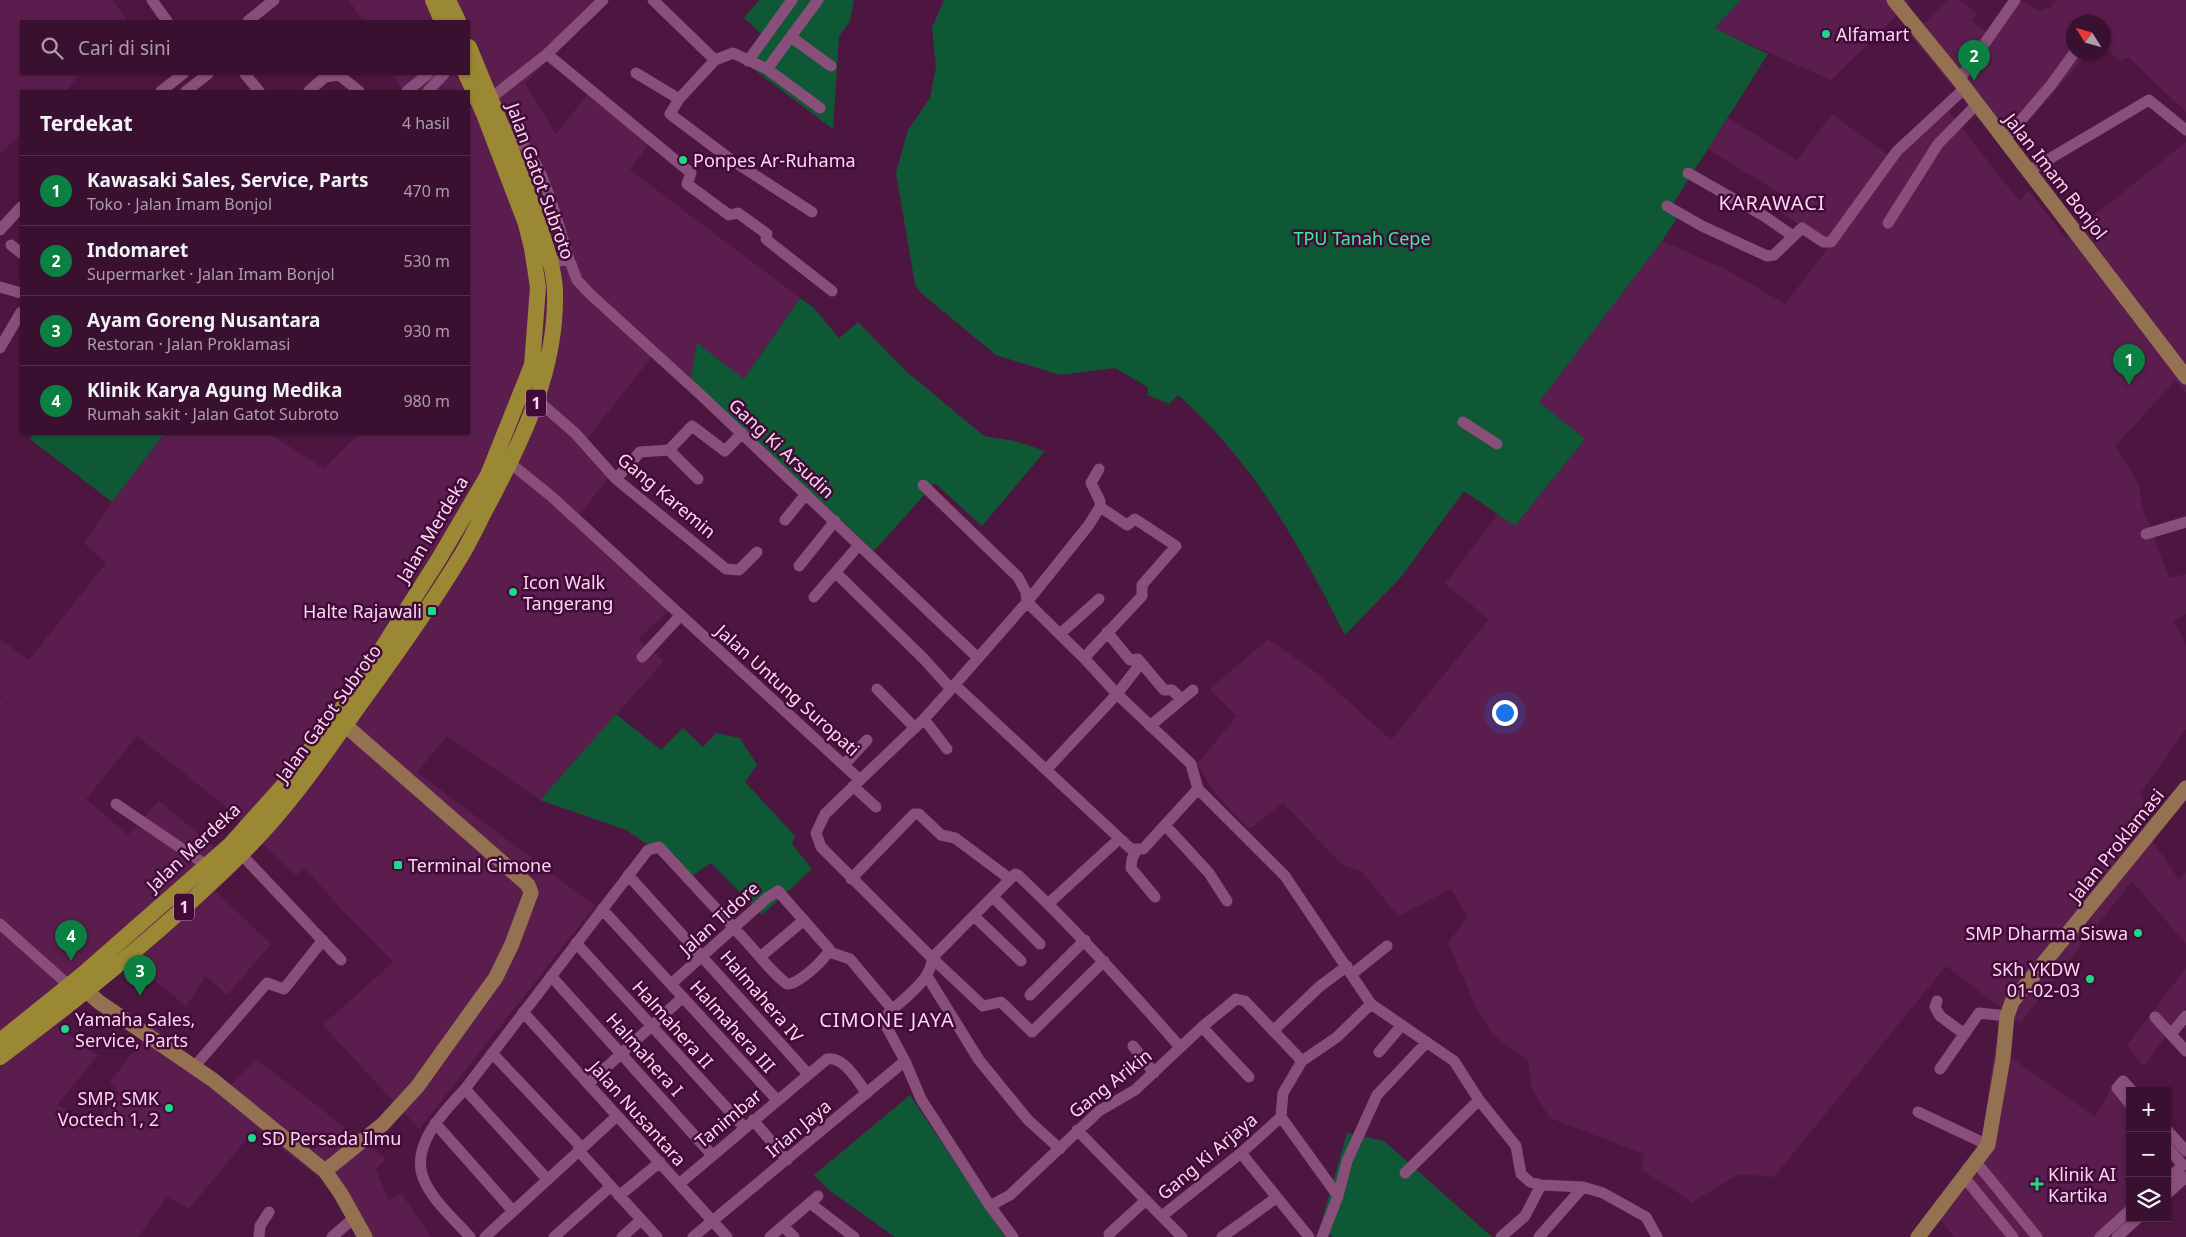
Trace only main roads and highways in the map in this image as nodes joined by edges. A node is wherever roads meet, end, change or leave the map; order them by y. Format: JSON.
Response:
{"nodes":[{"id":1,"x":433,"y":0,"type":"edge"},
{"id":2,"x":448,"y":0,"type":"edge"},
{"id":3,"x":1900,"y":2,"type":"edge"},
{"id":4,"x":442,"y":20,"type":"edge"},
{"id":5,"x":458,"y":20,"type":"edge"},
{"id":6,"x":470,"y":50,"type":"edge"},
{"id":7,"x":467,"y":75,"type":"edge"},
{"id":8,"x":483,"y":98,"type":"junction"},
{"id":9,"x":2186,"y":377,"type":"edge"},
{"id":10,"x":341,"y":721,"type":"junction"},
{"id":11,"x":2186,"y":788,"type":"edge"},
{"id":12,"x":139,"y":926,"type":"joint"},
{"id":13,"x":78,"y":988,"type":"junction"},
{"id":14,"x":0,"y":1041,"type":"edge"},
{"id":15,"x":0,"y":1057,"type":"edge"},
{"id":16,"x":325,"y":1171,"type":"junction"},
{"id":17,"x":365,"y":1237,"type":"edge"},
{"id":18,"x":1918,"y":1237,"type":"edge"}],
"edges":[{"from":1,"to":4,"type":"highway"},
{"from":2,"to":5,"type":"highway"},
{"from":3,"to":9,"type":"main road","name":"Jalan Imam Bonjol"},
{"from":6,"to":8,"type":"highway","name":"Jalan Gatot Subroto","number":"1"},
{"from":7,"to":8,"type":"highway","name":"Jalan Merdeka","number":"1"},
{"from":8,"to":10,"type":"highway","name":"Jalan Merdeka","number":"1"},
{"from":8,"to":10,"type":"highway","name":"Jalan Gatot Subroto","number":"1"},
{"from":10,"to":12,"type":"highway","name":"Jalan Merdeka","number":"1"},
{"from":10,"to":13,"type":"highway","name":"Jalan Gatot Subroto","number":"1"},
{"from":10,"to":16,"type":"main road"},
{"from":11,"to":18,"type":"main road","name":"Jalan Proklamasi"},
{"from":12,"to":13,"type":"highway","name":"Jalan Gatot Subroto","number":"1"},
{"from":13,"to":14,"type":"highway","name":"Jalan Gatot Subroto","number":"1"},
{"from":13,"to":15,"type":"highway","name":"Jalan Gatot Subroto","number":"1"},
{"from":13,"to":16,"type":"main road"},
{"from":16,"to":17,"type":"main road"}]}
